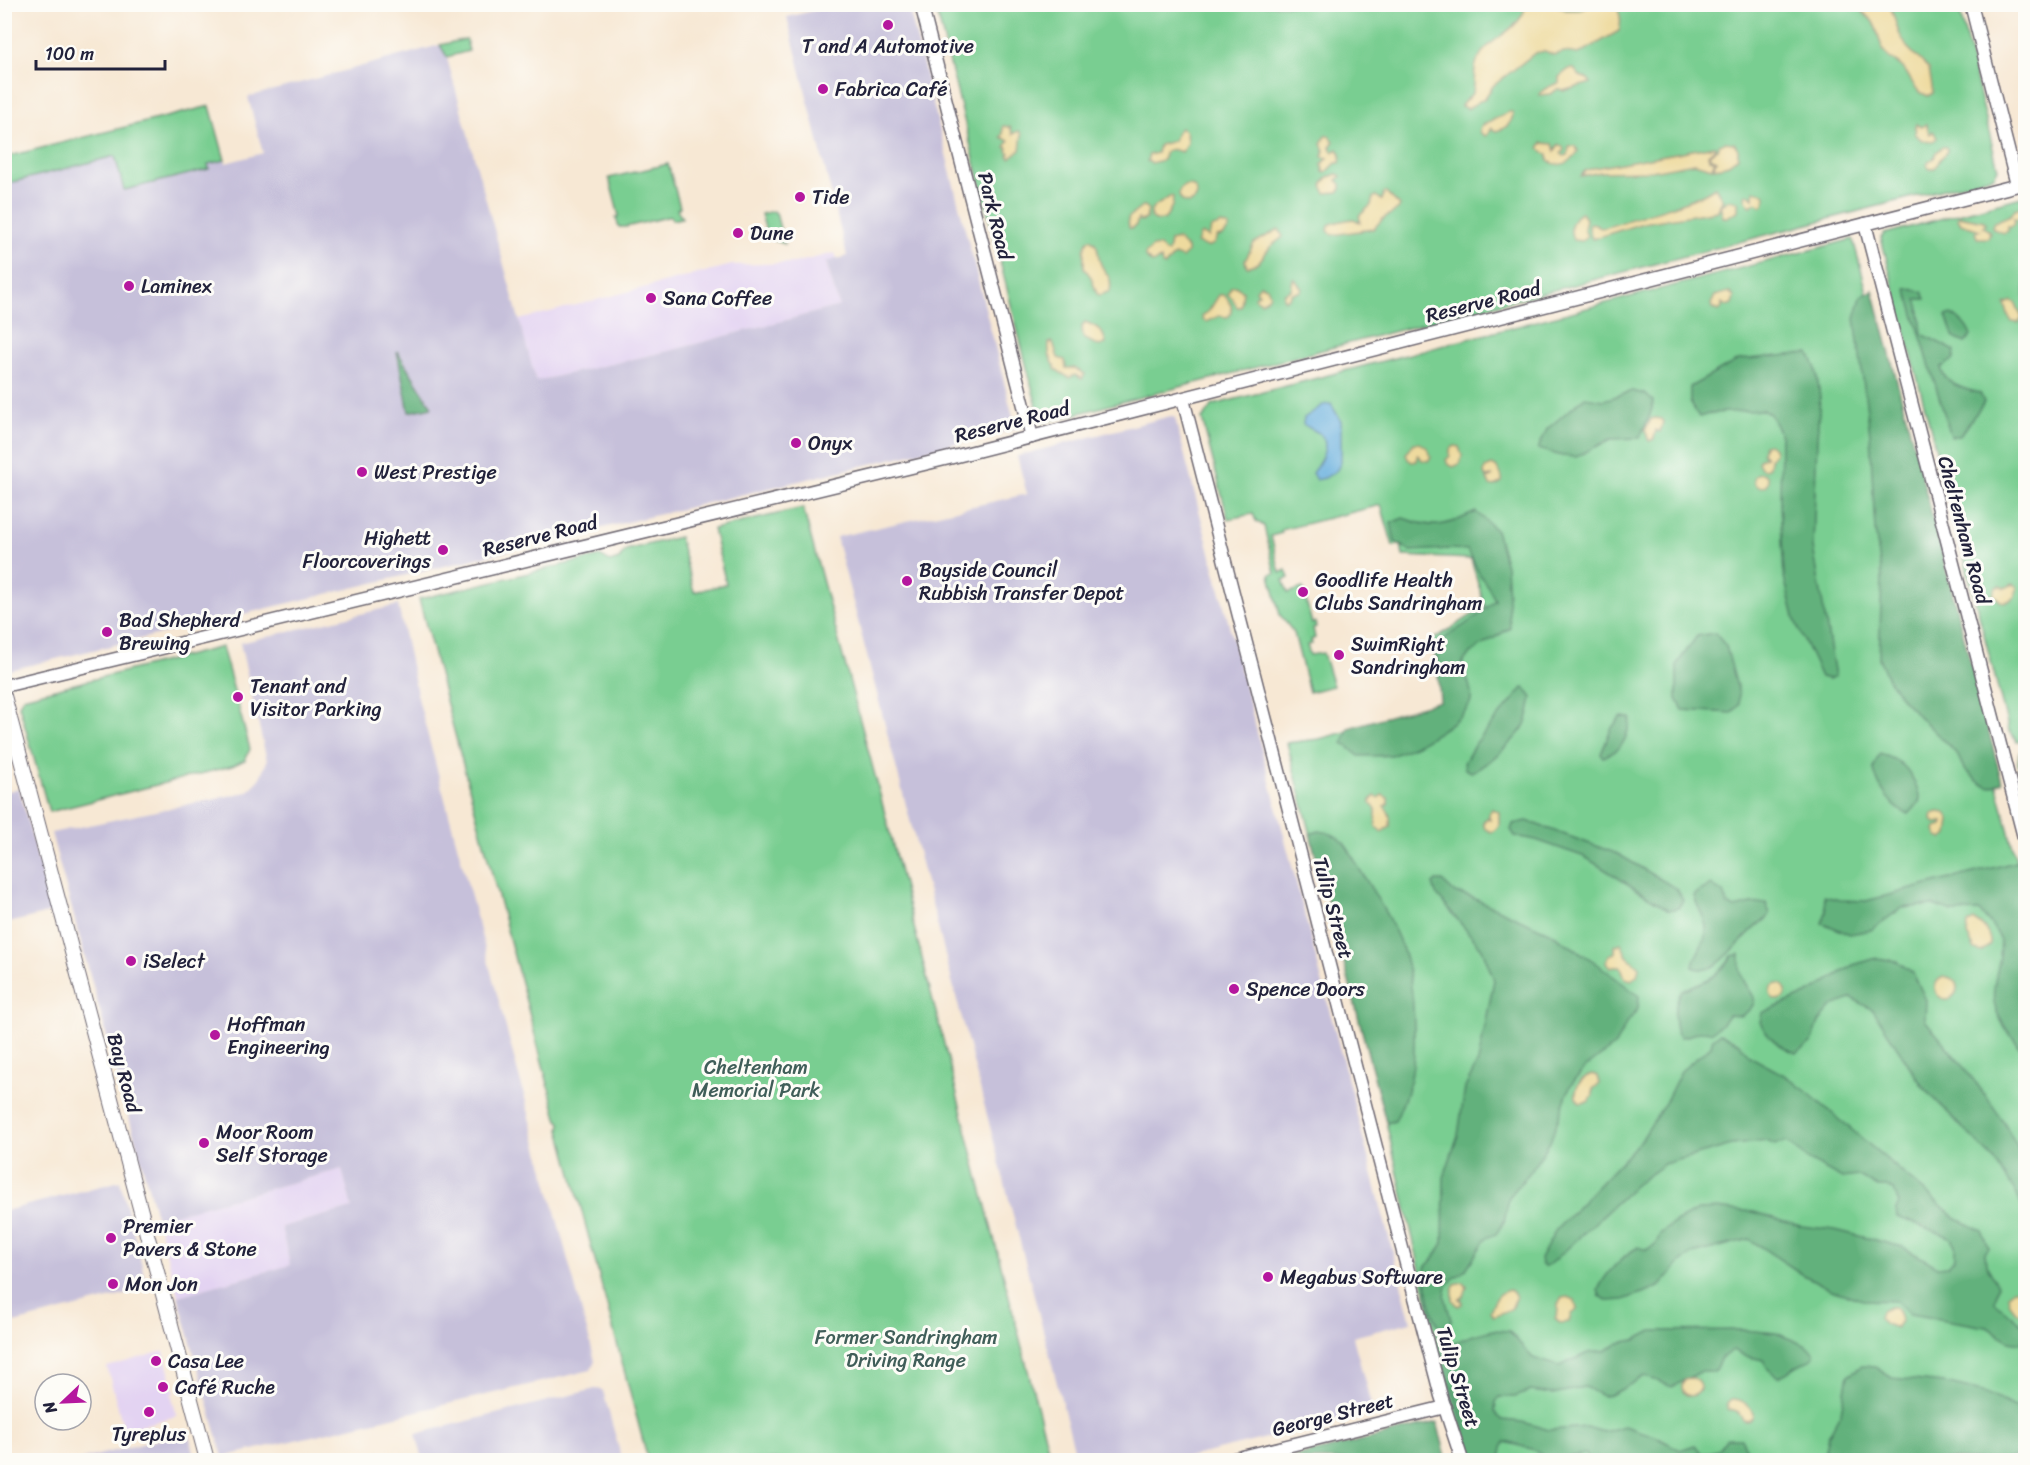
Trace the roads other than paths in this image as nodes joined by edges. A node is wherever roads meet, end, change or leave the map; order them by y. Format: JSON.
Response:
{"nodes":[{"id":1,"x":921,"y":4,"type":"edge"},
{"id":2,"x":1971,"y":4,"type":"edge"},
{"id":3,"x":2021,"y":184,"type":"edge"},
{"id":4,"x":1865,"y":224,"type":"junction"},
{"id":5,"x":1183,"y":399,"type":"junction"},
{"id":6,"x":1032,"y":437,"type":"junction"},
{"id":7,"x":4,"y":686,"type":"edge"},
{"id":8,"x":4,"y":696,"type":"edge"},
{"id":9,"x":2025,"y":845,"type":"edge"},
{"id":10,"x":1445,"y":1407,"type":"junction"},
{"id":11,"x":207,"y":1461,"type":"edge"},
{"id":12,"x":1230,"y":1461,"type":"edge"},
{"id":13,"x":1462,"y":1461,"type":"edge"}],
"edges":[{"from":1,"to":6,"type":"street","name":"Park Road"},
{"from":2,"to":3,"type":"street"},
{"from":3,"to":4,"type":"street","name":"Reserve Road"},
{"from":4,"to":5,"type":"street","name":"Reserve Road"},
{"from":4,"to":9,"type":"street","name":"Cheltenham Road"},
{"from":5,"to":6,"type":"street","name":"Reserve Road"},
{"from":5,"to":10,"type":"street","name":"Tulip Street"},
{"from":6,"to":7,"type":"street","name":"Reserve Road"},
{"from":8,"to":11,"type":"main road","name":"Bay Road"},
{"from":10,"to":12,"type":"street","name":"George Street"},
{"from":10,"to":13,"type":"street","name":"Tulip Street"}]}
